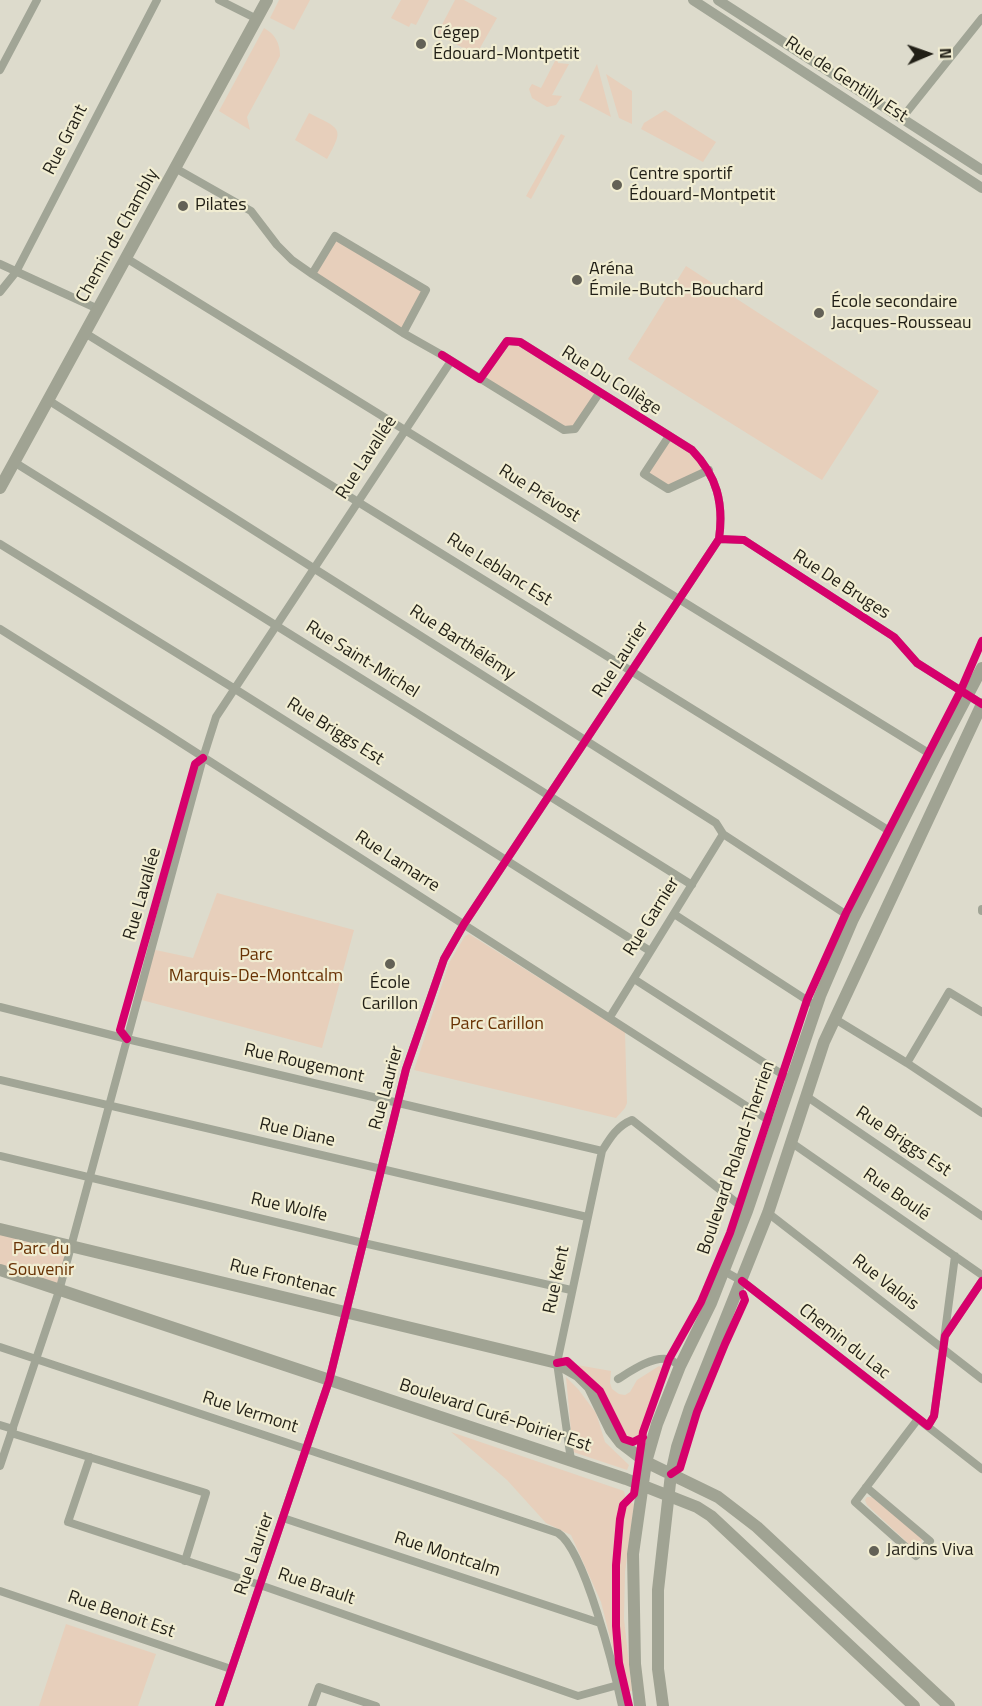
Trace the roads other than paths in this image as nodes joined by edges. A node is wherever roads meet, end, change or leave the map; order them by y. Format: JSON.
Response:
{"nodes":[{"id":1,"x":36,"y":0,"type":"edge"},
{"id":2,"x":157,"y":0,"type":"edge"},
{"id":3,"x":219,"y":0,"type":"edge"},
{"id":4,"x":267,"y":0,"type":"edge"},
{"id":5,"x":693,"y":0,"type":"edge"},
{"id":6,"x":718,"y":0,"type":"edge"},
{"id":7,"x":982,"y":18,"type":"edge"},
{"id":8,"x":256,"y":19,"type":"junction"},
{"id":9,"x":0,"y":70,"type":"edge"},
{"id":10,"x":902,"y":118,"type":"junction"},
{"id":11,"x":175,"y":168,"type":"junction"},
{"id":12,"x":982,"y":170,"type":"edge"},
{"id":13,"x":982,"y":188,"type":"edge"},
{"id":14,"x":126,"y":258,"type":"junction"},
{"id":15,"x":0,"y":264,"type":"edge"},
{"id":16,"x":16,"y":272,"type":"junction"},
{"id":17,"x":312,"y":274,"type":"junction"},
{"id":18,"x":0,"y":292,"type":"edge"},
{"id":19,"x":98,"y":309,"type":"junction"},
{"id":20,"x":85,"y":333,"type":"junction"},
{"id":21,"x":403,"y":333,"type":"junction"},
{"id":22,"x":451,"y":361,"type":"junction"},
{"id":23,"x":480,"y":379,"type":"junction"},
{"id":24,"x":600,"y":392,"type":"junction"},
{"id":25,"x":48,"y":400,"type":"junction"},
{"id":26,"x":405,"y":431,"type":"junction"},
{"id":27,"x":669,"y":436,"type":"junction"},
{"id":28,"x":14,"y":462,"type":"junction"},
{"id":29,"x":709,"y":470,"type":"junction"},
{"id":30,"x":0,"y":488,"type":"edge"},
{"id":31,"x":358,"y":502,"type":"junction"},
{"id":32,"x":718,"y":539,"type":"junction"},
{"id":33,"x":0,"y":544,"type":"edge"},
{"id":34,"x":315,"y":568,"type":"junction"},
{"id":35,"x":678,"y":600,"type":"junction"},
{"id":36,"x":276,"y":626,"type":"junction"},
{"id":37,"x":0,"y":629,"type":"edge"},
{"id":38,"x":982,"y":668,"type":"edge"},
{"id":39,"x":632,"y":671,"type":"junction"},
{"id":40,"x":235,"y":689,"type":"junction"},
{"id":41,"x":968,"y":696,"type":"junction"},
{"id":42,"x":982,"y":704,"type":"edge"},
{"id":43,"x":585,"y":741,"type":"junction"},
{"id":44,"x":935,"y":757,"type":"junction"},
{"id":45,"x":203,"y":758,"type":"junction"},
{"id":46,"x":549,"y":796,"type":"junction"},
{"id":47,"x":723,"y":834,"type":"junction"},
{"id":48,"x":896,"y":835,"type":"junction"},
{"id":49,"x":507,"y":861,"type":"junction"},
{"id":50,"x":692,"y":885,"type":"junction"},
{"id":51,"x":674,"y":914,"type":"junction"},
{"id":52,"x":853,"y":919,"type":"junction"},
{"id":53,"x":464,"y":924,"type":"junction"},
{"id":54,"x":651,"y":951,"type":"junction"},
{"id":55,"x":634,"y":979,"type":"junction"},
{"id":56,"x":816,"y":1006,"type":"junction"},
{"id":57,"x":0,"y":1007,"type":"edge"},
{"id":58,"x":982,"y":1012,"type":"edge"},
{"id":59,"x":610,"y":1017,"type":"junction"},
{"id":60,"x":835,"y":1019,"type":"junction"},
{"id":61,"x":127,"y":1039,"type":"junction"},
{"id":62,"x":907,"y":1063,"type":"junction"},
{"id":63,"x":0,"y":1080,"type":"edge"},
{"id":64,"x":790,"y":1080,"type":"junction"},
{"id":65,"x":806,"y":1096,"type":"junction"},
{"id":66,"x":398,"y":1103,"type":"junction"},
{"id":67,"x":109,"y":1105,"type":"junction"},
{"id":68,"x":982,"y":1113,"type":"edge"},
{"id":69,"x":776,"y":1125,"type":"junction"},
{"id":70,"x":792,"y":1143,"type":"junction"},
{"id":71,"x":602,"y":1151,"type":"junction"},
{"id":72,"x":0,"y":1156,"type":"edge"},
{"id":73,"x":382,"y":1169,"type":"junction"},
{"id":74,"x":90,"y":1177,"type":"junction"},
{"id":75,"x":747,"y":1211,"type":"junction"},
{"id":76,"x":768,"y":1213,"type":"junction"},
{"id":77,"x":982,"y":1216,"type":"edge"},
{"id":78,"x":587,"y":1217,"type":"junction"},
{"id":79,"x":0,"y":1228,"type":"edge"},
{"id":80,"x":364,"y":1243,"type":"junction"},
{"id":81,"x":72,"y":1245,"type":"junction"},
{"id":82,"x":955,"y":1256,"type":"junction"},
{"id":83,"x":0,"y":1270,"type":"edge"},
{"id":84,"x":722,"y":1270,"type":"junction"},
{"id":85,"x":982,"y":1275,"type":"edge"},
{"id":86,"x":742,"y":1281,"type":"junction"},
{"id":87,"x":982,"y":1281,"type":"edge"},
{"id":88,"x":571,"y":1290,"type":"junction"},
{"id":89,"x":59,"y":1291,"type":"junction"},
{"id":90,"x":346,"y":1313,"type":"junction"},
{"id":91,"x":943,"y":1344,"type":"junction"},
{"id":92,"x":0,"y":1347,"type":"edge"},
{"id":93,"x":36,"y":1360,"type":"junction"},
{"id":94,"x":557,"y":1363,"type":"junction"},
{"id":95,"x":680,"y":1366,"type":"junction"},
{"id":96,"x":618,"y":1379,"type":"dead end"},
{"id":97,"x":982,"y":1379,"type":"edge"},
{"id":98,"x":329,"y":1381,"type":"junction"},
{"id":99,"x":918,"y":1419,"type":"junction"},
{"id":100,"x":0,"y":1425,"type":"edge"},
{"id":101,"x":928,"y":1426,"type":"junction"},
{"id":102,"x":12,"y":1431,"type":"junction"},
{"id":103,"x":306,"y":1449,"type":"junction"},
{"id":104,"x":90,"y":1457,"type":"junction"},
{"id":105,"x":571,"y":1460,"type":"junction"},
{"id":106,"x":646,"y":1462,"type":"junction"},
{"id":107,"x":0,"y":1466,"type":"edge"},
{"id":108,"x":982,"y":1469,"type":"edge"},
{"id":109,"x":671,"y":1473,"type":"junction"},
{"id":110,"x":643,"y":1486,"type":"junction"},
{"id":111,"x":866,"y":1487,"type":"junction"},
{"id":112,"x":669,"y":1495,"type":"junction"},
{"id":113,"x":283,"y":1518,"type":"junction"},
{"id":114,"x":185,"y":1561,"type":"junction"},
{"id":115,"x":260,"y":1585,"type":"junction"},
{"id":116,"x":0,"y":1592,"type":"edge"},
{"id":117,"x":600,"y":1623,"type":"junction"},
{"id":118,"x":231,"y":1670,"type":"junction"},
{"id":119,"x":618,"y":1685,"type":"junction"},
{"id":120,"x":219,"y":1706,"type":"edge"},
{"id":121,"x":312,"y":1706,"type":"edge"},
{"id":122,"x":376,"y":1706,"type":"edge"},
{"id":123,"x":621,"y":1706,"type":"edge"},
{"id":124,"x":640,"y":1706,"type":"edge"},
{"id":125,"x":663,"y":1706,"type":"edge"},
{"id":126,"x":914,"y":1706,"type":"edge"},
{"id":127,"x":949,"y":1706,"type":"edge"}],
"edges":[{"from":1,"to":9,"type":"street"},
{"from":2,"to":16,"type":"street","name":"Rue Grant"},
{"from":3,"to":8,"type":"street"},
{"from":4,"to":8,"type":"main road","name":"Chemin de Chambly"},
{"from":5,"to":13,"type":"street","name":"Rue de Gentilly Est"},
{"from":6,"to":10,"type":"street","name":"Rue de Gentilly Est"},
{"from":7,"to":10,"type":"street"},
{"from":8,"to":11,"type":"main road","name":"Chemin de Chambly"},
{"from":10,"to":12,"type":"street","name":"Rue de Gentilly Est"},
{"from":11,"to":14,"type":"main road","name":"Chemin de Chambly"},
{"from":11,"to":17,"type":"street","name":"Rue Du Collège"},
{"from":14,"to":19,"type":"main road","name":"Chemin de Chambly"},
{"from":14,"to":26,"type":"street","name":"Rue Prévost"},
{"from":15,"to":16,"type":"street"},
{"from":16,"to":18,"type":"street","name":"Rue Grant"},
{"from":16,"to":19,"type":"street"},
{"from":17,"to":21,"type":"street","name":"Rue Du Collège"},
{"from":17,"to":21,"type":"street"},
{"from":19,"to":20,"type":"main road","name":"Chemin de Chambly"},
{"from":20,"to":25,"type":"main road","name":"Chemin de Chambly"},
{"from":20,"to":31,"type":"street","name":"Rue Leblanc Est"},
{"from":21,"to":22,"type":"street","name":"Rue Du Collège"},
{"from":22,"to":23,"type":"street","name":"Rue Du Collège"},
{"from":22,"to":26,"type":"street","name":"Rue Lavallée"},
{"from":23,"to":24,"type":"street","name":"Rue Du Collège"},
{"from":23,"to":24,"type":"street","name":"Rue Du Collège"},
{"from":24,"to":27,"type":"street","name":"Rue Du Collège"},
{"from":25,"to":28,"type":"main road","name":"Chemin de Chambly"},
{"from":25,"to":34,"type":"street","name":"Rue Barthélémy"},
{"from":26,"to":31,"type":"street","name":"Rue Lavallée"},
{"from":26,"to":35,"type":"street","name":"Rue Prévost"},
{"from":27,"to":29,"type":"street","name":"Rue Du Collège"},
{"from":27,"to":29,"type":"street"},
{"from":28,"to":30,"type":"main road","name":"Chemin de Chambly"},
{"from":28,"to":36,"type":"street","name":"Rue Saint-Michel"},
{"from":29,"to":32,"type":"street","name":"Rue Du Collège"},
{"from":31,"to":34,"type":"street","name":"Rue Lavallée"},
{"from":31,"to":39,"type":"street","name":"Rue Leblanc Est"},
{"from":32,"to":35,"type":"street","name":"Rue Laurier"},
{"from":32,"to":41,"type":"street","name":"Rue De Bruges"},
{"from":33,"to":40,"type":"street","name":"Rue Briggs Est"},
{"from":34,"to":36,"type":"street","name":"Rue Lavallée"},
{"from":34,"to":43,"type":"street","name":"Rue Barthélémy"},
{"from":35,"to":39,"type":"street","name":"Rue Laurier"},
{"from":35,"to":44,"type":"street","name":"Rue Prévost"},
{"from":36,"to":40,"type":"street","name":"Rue Lavallée"},
{"from":36,"to":46,"type":"street","name":"Rue Saint-Michel"},
{"from":37,"to":45,"type":"street","name":"Rue Lamarre"},
{"from":38,"to":41,"type":"main road","name":"Boulevard Roland-Therrien"},
{"from":39,"to":43,"type":"street","name":"Rue Laurier"},
{"from":39,"to":48,"type":"street","name":"Rue Leblanc Est"},
{"from":40,"to":45,"type":"street","name":"Rue Lavallée"},
{"from":40,"to":49,"type":"street","name":"Rue Briggs Est"},
{"from":41,"to":42,"type":"street","name":"Rue De Bruges"},
{"from":41,"to":44,"type":"main road","name":"Boulevard Roland-Therrien"},
{"from":42,"to":60,"type":"main road"},
{"from":43,"to":46,"type":"street","name":"Rue Laurier"},
{"from":43,"to":47,"type":"street","name":"Rue Barthélémy"},
{"from":44,"to":48,"type":"main road","name":"Boulevard Roland-Therrien"},
{"from":45,"to":53,"type":"street","name":"Rue Lamarre"},
{"from":45,"to":61,"type":"street","name":"Rue Lavallée"},
{"from":46,"to":49,"type":"street","name":"Rue Laurier"},
{"from":46,"to":50,"type":"street","name":"Rue Saint-Michel"},
{"from":47,"to":50,"type":"street","name":"Rue Garnier"},
{"from":47,"to":52,"type":"street","name":"Rue Barthélémy"},
{"from":48,"to":52,"type":"main road","name":"Boulevard Roland-Therrien"},
{"from":49,"to":53,"type":"street","name":"Rue Laurier"},
{"from":49,"to":54,"type":"street","name":"Rue Briggs Est"},
{"from":50,"to":51,"type":"street","name":"Rue Garnier"},
{"from":51,"to":54,"type":"street","name":"Rue Garnier"},
{"from":51,"to":56,"type":"street"},
{"from":52,"to":56,"type":"main road","name":"Boulevard Roland-Therrien"},
{"from":53,"to":59,"type":"street","name":"Rue Lamarre"},
{"from":53,"to":66,"type":"street","name":"Rue Laurier"},
{"from":54,"to":55,"type":"street","name":"Rue Garnier"},
{"from":55,"to":59,"type":"street","name":"Rue Garnier"},
{"from":55,"to":64,"type":"street"},
{"from":56,"to":64,"type":"main road","name":"Boulevard Roland-Therrien"},
{"from":57,"to":61,"type":"street","name":"Rue Rougemont"},
{"from":58,"to":62,"type":"street"},
{"from":59,"to":69,"type":"street","name":"Rue Lamarre"},
{"from":60,"to":62,"type":"street"},
{"from":60,"to":65,"type":"main road"},
{"from":61,"to":66,"type":"street","name":"Rue Rougemont"},
{"from":61,"to":67,"type":"street","name":"Rue Lavallée"},
{"from":62,"to":68,"type":"street"},
{"from":63,"to":67,"type":"street","name":"Rue Diane"},
{"from":64,"to":69,"type":"main road","name":"Boulevard Roland-Therrien"},
{"from":65,"to":70,"type":"main road"},
{"from":65,"to":77,"type":"street","name":"Rue Briggs Est"},
{"from":66,"to":71,"type":"street","name":"Rue Rougemont"},
{"from":66,"to":73,"type":"street","name":"Rue Laurier"},
{"from":67,"to":73,"type":"street","name":"Rue Diane"},
{"from":67,"to":74,"type":"street","name":"Rue Lavallée"},
{"from":69,"to":75,"type":"main road","name":"Boulevard Roland-Therrien"},
{"from":70,"to":76,"type":"main road"},
{"from":70,"to":82,"type":"street","name":"Rue Boulé"},
{"from":71,"to":75,"type":"street","name":"Rue Kent"},
{"from":71,"to":78,"type":"street","name":"Rue Kent"},
{"from":72,"to":74,"type":"street","name":"Rue Wolfe"},
{"from":73,"to":78,"type":"street","name":"Rue Diane"},
{"from":73,"to":80,"type":"street","name":"Rue Laurier"},
{"from":74,"to":80,"type":"street","name":"Rue Wolfe"},
{"from":74,"to":81,"type":"street","name":"Rue Lavallée"},
{"from":75,"to":84,"type":"main road","name":"Boulevard Roland-Therrien"},
{"from":76,"to":86,"type":"main road"},
{"from":76,"to":91,"type":"street","name":"Rue Valois"},
{"from":78,"to":88,"type":"street","name":"Rue Kent"},
{"from":79,"to":81,"type":"main road","name":"Rue Frontenac"},
{"from":80,"to":88,"type":"street","name":"Rue Wolfe"},
{"from":80,"to":90,"type":"street","name":"Rue Laurier"},
{"from":81,"to":89,"type":"street","name":"Rue Lavallée"},
{"from":81,"to":90,"type":"main road","name":"Rue Frontenac"},
{"from":82,"to":85,"type":"street","name":"Rue Boulé"},
{"from":82,"to":91,"type":"street"},
{"from":83,"to":89,"type":"main road","name":"Boulevard Curé-Poirier Est"},
{"from":84,"to":86,"type":"street","name":"Chemin du Lac"},
{"from":84,"to":95,"type":"main road","name":"Boulevard Roland-Therrien"},
{"from":86,"to":99,"type":"street","name":"Chemin du Lac"},
{"from":86,"to":109,"type":"main road"},
{"from":87,"to":91,"type":"street"},
{"from":88,"to":94,"type":"street","name":"Rue Kent"},
{"from":89,"to":93,"type":"street","name":"Rue Lavallée"},
{"from":89,"to":98,"type":"main road","name":"Boulevard Curé-Poirier Est"},
{"from":90,"to":94,"type":"main road","name":"Rue Frontenac"},
{"from":90,"to":98,"type":"street","name":"Rue Laurier"},
{"from":91,"to":97,"type":"street","name":"Rue Valois"},
{"from":91,"to":101,"type":"street"},
{"from":92,"to":93,"type":"street","name":"Rue Vermont"},
{"from":93,"to":102,"type":"street","name":"Rue Lavallée"},
{"from":93,"to":103,"type":"street","name":"Rue Vermont"},
{"from":94,"to":105,"type":"street","name":"Rue Kent"},
{"from":94,"to":106,"type":"main road","name":"Rue Frontenac"},
{"from":95,"to":96,"type":"street"},
{"from":95,"to":106,"type":"main road","name":"Boulevard Roland-Therrien"},
{"from":98,"to":103,"type":"street","name":"Rue Laurier"},
{"from":98,"to":105,"type":"main road","name":"Boulevard Curé-Poirier Est"},
{"from":99,"to":101,"type":"street","name":"Chemin du Lac"},
{"from":99,"to":111,"type":"street"},
{"from":100,"to":102,"type":"street"},
{"from":101,"to":108,"type":"street","name":"Chemin du Lac"},
{"from":102,"to":104,"type":"street"},
{"from":102,"to":107,"type":"street","name":"Rue Lavallée"},
{"from":103,"to":113,"type":"street","name":"Rue Laurier"},
{"from":103,"to":117,"type":"street","name":"Rue Vermont"},
{"from":104,"to":114,"type":"street","name":"Rue Brault"},
{"from":104,"to":114,"type":"street"},
{"from":105,"to":110,"type":"main road","name":"Boulevard Curé-Poirier Est"},
{"from":106,"to":109,"type":"main road"},
{"from":106,"to":110,"type":"main road","name":"Boulevard Roland-Therrien"},
{"from":109,"to":112,"type":"main road"},
{"from":109,"to":127,"type":"main road"},
{"from":110,"to":112,"type":"main road","name":"Boulevard Curé-Poirier Est"},
{"from":110,"to":124,"type":"main road","name":"Boulevard Roland-Therrien"},
{"from":111,"to":111,"type":"street"},
{"from":112,"to":125,"type":"main road"},
{"from":112,"to":126,"type":"main road","name":"Boulevard Curé-Poirier Est"},
{"from":113,"to":115,"type":"street","name":"Rue Laurier"},
{"from":113,"to":117,"type":"street","name":"Rue Montcalm"},
{"from":114,"to":115,"type":"street","name":"Rue Brault"},
{"from":115,"to":118,"type":"street","name":"Rue Laurier"},
{"from":115,"to":119,"type":"street","name":"Rue Brault"},
{"from":116,"to":118,"type":"street","name":"Rue Benoit Est"},
{"from":117,"to":119,"type":"street"},
{"from":118,"to":120,"type":"street","name":"Rue Laurier"},
{"from":119,"to":123,"type":"street"},
{"from":121,"to":122,"type":"street"}]}
